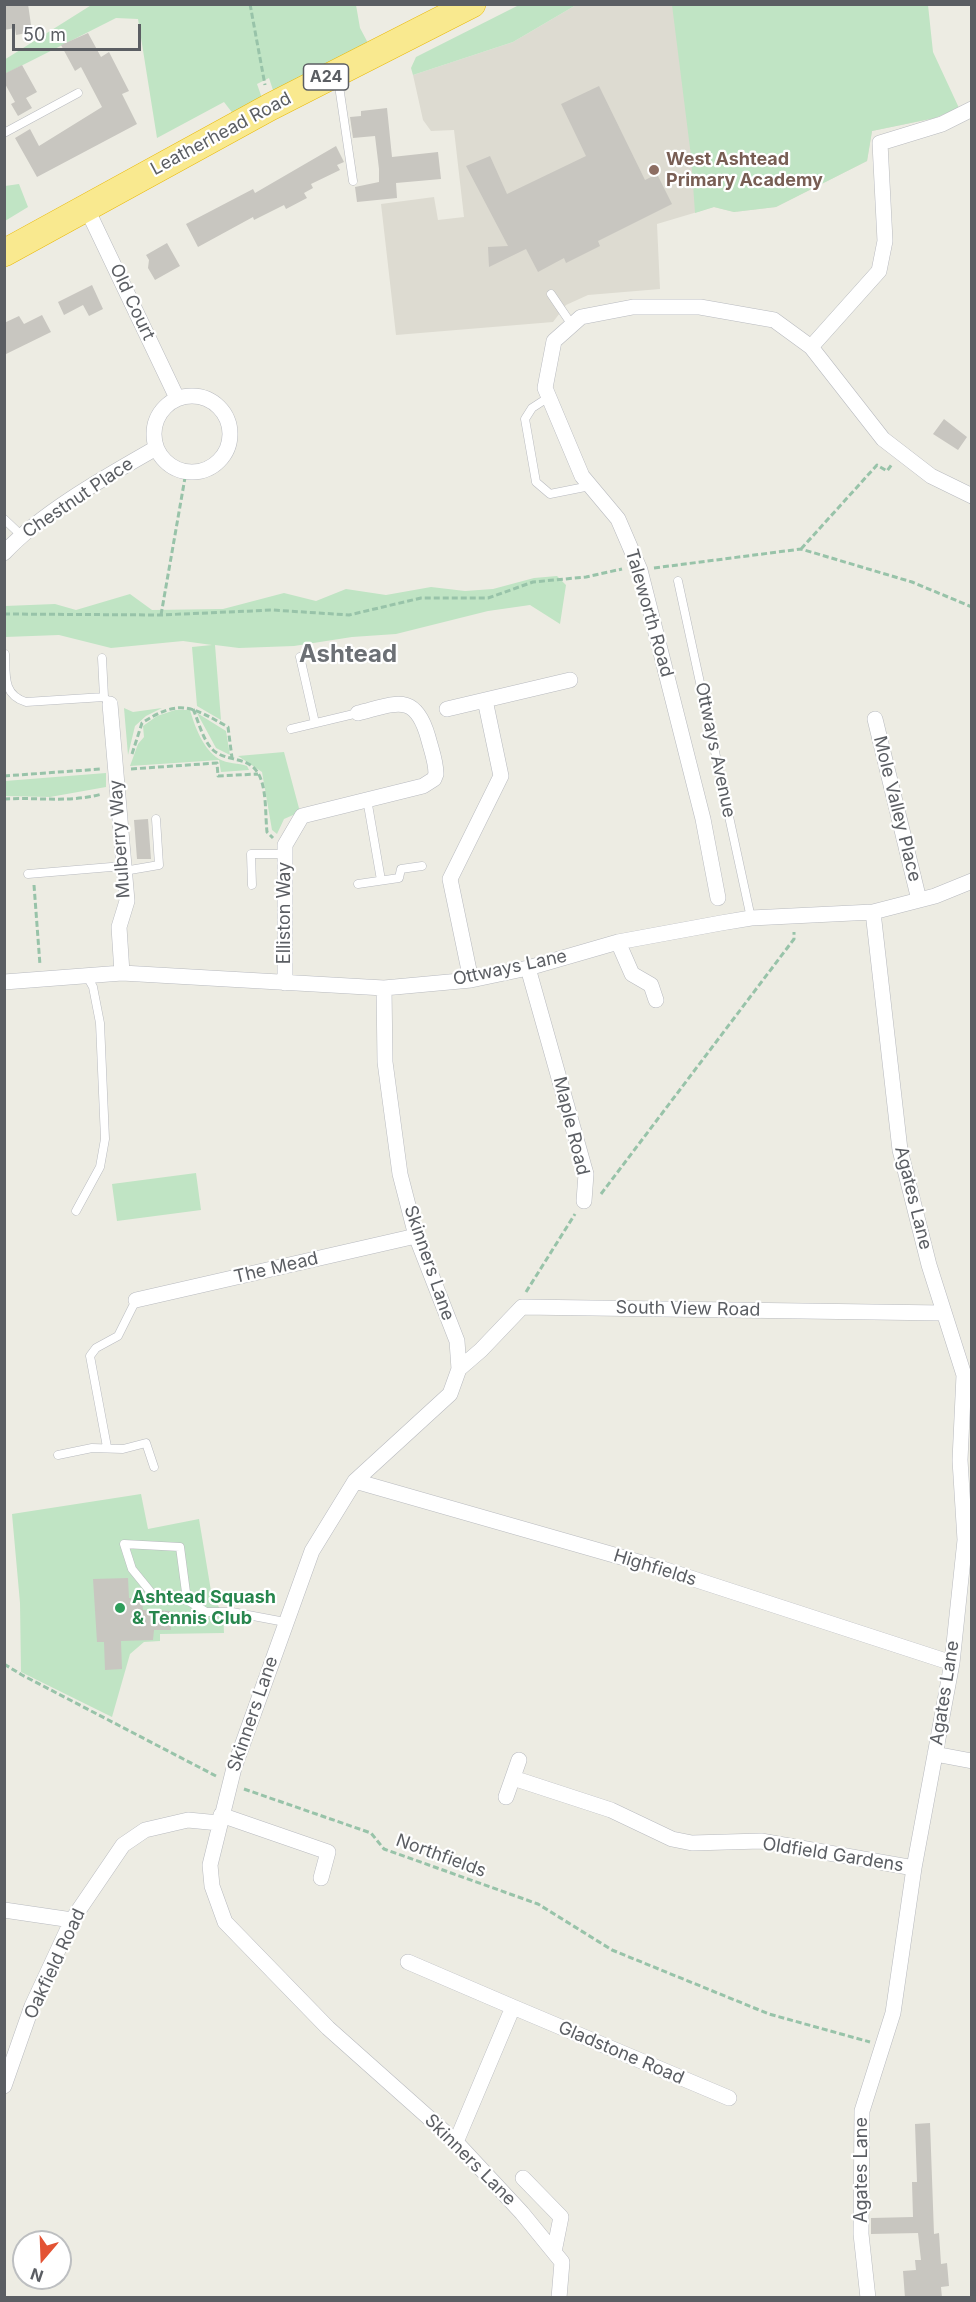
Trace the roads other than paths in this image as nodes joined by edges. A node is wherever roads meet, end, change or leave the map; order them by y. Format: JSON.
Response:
{"nodes":[{"id":1,"x":472,"y":4,"type":"edge"},
{"id":2,"x":336,"y":72,"type":"junction"},
{"id":3,"x":78,"y":93,"type":"dead end"},
{"id":4,"x":972,"y":109,"type":"edge"},
{"id":5,"x":4,"y":133,"type":"edge"},
{"id":6,"x":353,"y":181,"type":"dead end"},
{"id":7,"x":86,"y":207,"type":"junction"},
{"id":8,"x":5,"y":252,"type":"edge"},
{"id":9,"x":551,"y":294,"type":"dead end"},
{"id":10,"x":573,"y":325,"type":"junction"},
{"id":11,"x":811,"y":347,"type":"junction"},
{"id":12,"x":549,"y":397,"type":"junction"},
{"id":13,"x":177,"y":398,"type":"junction"},
{"id":14,"x":156,"y":448,"type":"junction"},
{"id":15,"x":591,"y":486,"type":"junction"},
{"id":16,"x":972,"y":496,"type":"edge"},
{"id":17,"x":4,"y":519,"type":"edge"},
{"id":18,"x":21,"y":535,"type":"junction"},
{"id":19,"x":4,"y":554,"type":"edge"},
{"id":20,"x":678,"y":581,"type":"dead end"},
{"id":21,"x":5,"y":654,"type":"edge"},
{"id":22,"x":300,"y":657,"type":"dead end"},
{"id":23,"x":102,"y":658,"type":"dead end"},
{"id":24,"x":570,"y":680,"type":"dead end"},
{"id":25,"x":107,"y":700,"type":"junction"},
{"id":26,"x":485,"y":700,"type":"junction"},
{"id":27,"x":447,"y":709,"type":"dead end"},
{"id":28,"x":358,"y":713,"type":"joint"},
{"id":29,"x":874,"y":719,"type":"dead end"},
{"id":30,"x":315,"y":723,"type":"junction"},
{"id":31,"x":291,"y":729,"type":"dead end"},
{"id":32,"x":367,"y":800,"type":"junction"},
{"id":33,"x":156,"y":819,"type":"dead end"},
{"id":34,"x":285,"y":849,"type":"junction"},
{"id":35,"x":422,"y":866,"type":"dead end"},
{"id":36,"x":124,"y":868,"type":"junction"},
{"id":37,"x":31,"y":874,"type":"road end"},
{"id":38,"x":381,"y":880,"type":"junction"},
{"id":39,"x":972,"y":881,"type":"edge"},
{"id":40,"x":358,"y":884,"type":"dead end"},
{"id":41,"x":252,"y":885,"type":"dead end"},
{"id":42,"x":718,"y":898,"type":"dead end"},
{"id":43,"x":919,"y":900,"type":"junction"},
{"id":44,"x":873,"y":912,"type":"junction"},
{"id":45,"x":751,"y":918,"type":"junction"},
{"id":46,"x":618,"y":942,"type":"junction"},
{"id":47,"x":528,"y":968,"type":"junction"},
{"id":48,"x":122,"y":973,"type":"junction"},
{"id":49,"x":87,"y":976,"type":"junction"},
{"id":50,"x":471,"y":980,"type":"junction"},
{"id":51,"x":4,"y":982,"type":"edge"},
{"id":52,"x":285,"y":983,"type":"junction"},
{"id":53,"x":384,"y":988,"type":"junction"},
{"id":54,"x":656,"y":1000,"type":"dead end"},
{"id":55,"x":584,"y":1201,"type":"road end"},
{"id":56,"x":76,"y":1211,"type":"dead end"},
{"id":57,"x":416,"y":1236,"type":"junction"},
{"id":58,"x":136,"y":1300,"type":"joint"},
{"id":59,"x":943,"y":1313,"type":"junction"},
{"id":60,"x":459,"y":1369,"type":"junction"},
{"id":61,"x":107,"y":1447,"type":"junction"},
{"id":62,"x":58,"y":1455,"type":"dead end"},
{"id":63,"x":154,"y":1467,"type":"dead end"},
{"id":64,"x":355,"y":1481,"type":"junction"},
{"id":65,"x":187,"y":1600,"type":"junction"},
{"id":66,"x":285,"y":1622,"type":"junction"},
{"id":67,"x":952,"y":1663,"type":"junction"},
{"id":68,"x":935,"y":1754,"type":"junction"},
{"id":69,"x":519,"y":1760,"type":"dead end"},
{"id":70,"x":972,"y":1761,"type":"edge"},
{"id":71,"x":513,"y":1778,"type":"junction"},
{"id":72,"x":506,"y":1797,"type":"dead end"},
{"id":73,"x":220,"y":1819,"type":"junction"},
{"id":74,"x":914,"y":1868,"type":"junction"},
{"id":75,"x":321,"y":1878,"type":"dead end"},
{"id":76,"x":4,"y":1910,"type":"edge"},
{"id":77,"x":72,"y":1920,"type":"junction"},
{"id":78,"x":408,"y":1962,"type":"dead end"},
{"id":79,"x":513,"y":2007,"type":"junction"},
{"id":80,"x":4,"y":2086,"type":"edge"},
{"id":81,"x":729,"y":2098,"type":"dead end"},
{"id":82,"x":456,"y":2142,"type":"junction"},
{"id":83,"x":523,"y":2178,"type":"dead end"},
{"id":84,"x":554,"y":2252,"type":"junction"},
{"id":85,"x":559,"y":2298,"type":"edge"},
{"id":86,"x":868,"y":2298,"type":"edge"}],
"edges":[{"from":1,"to":2,"type":"highway","name":"Leatherhead Road","number":"A24"},
{"from":2,"to":6,"type":"lane"},
{"from":2,"to":7,"type":"highway","name":"Leatherhead Road","number":"A24"},
{"from":3,"to":5,"type":"lane"},
{"from":4,"to":11,"type":"street"},
{"from":7,"to":8,"type":"highway","name":"Leatherhead Road","number":"A24"},
{"from":7,"to":13,"type":"street","name":"Old Court"},
{"from":9,"to":10,"type":"lane"},
{"from":10,"to":11,"type":"street","name":"Taleworth Road"},
{"from":10,"to":12,"type":"street","name":"Taleworth Road"},
{"from":11,"to":16,"type":"street","name":"Taleworth Road"},
{"from":12,"to":15,"type":"street","name":"Taleworth Road"},
{"from":12,"to":15,"type":"lane"},
{"from":13,"to":14,"type":"street"},
{"from":13,"to":14,"type":"street"},
{"from":14,"to":18,"type":"street","name":"Chestnut Place"},
{"from":15,"to":42,"type":"street","name":"Taleworth Road"},
{"from":17,"to":18,"type":"lane"},
{"from":18,"to":19,"type":"street","name":"Chestnut Place"},
{"from":20,"to":45,"type":"lane","name":"Ottways Avenue"},
{"from":21,"to":25,"type":"lane"},
{"from":22,"to":30,"type":"lane"},
{"from":23,"to":25,"type":"lane"},
{"from":24,"to":26,"type":"street"},
{"from":25,"to":36,"type":"street","name":"Mulberry Way"},
{"from":26,"to":27,"type":"street"},
{"from":26,"to":50,"type":"street"},
{"from":28,"to":30,"type":"lane"},
{"from":28,"to":32,"type":"street","name":"Elliston Way"},
{"from":29,"to":43,"type":"street","name":"Mole Valley Place"},
{"from":30,"to":31,"type":"lane"},
{"from":32,"to":34,"type":"street","name":"Elliston Way"},
{"from":32,"to":38,"type":"lane"},
{"from":33,"to":36,"type":"lane"},
{"from":34,"to":41,"type":"lane"},
{"from":34,"to":52,"type":"street","name":"Elliston Way"},
{"from":35,"to":38,"type":"lane"},
{"from":36,"to":37,"type":"lane"},
{"from":36,"to":48,"type":"street","name":"Mulberry Way"},
{"from":38,"to":40,"type":"lane"},
{"from":39,"to":43,"type":"street","name":"Ottways Lane"},
{"from":43,"to":44,"type":"street","name":"Ottways Lane"},
{"from":44,"to":45,"type":"street","name":"Ottways Lane"},
{"from":44,"to":59,"type":"street","name":"Agates Lane"},
{"from":45,"to":46,"type":"street","name":"Ottways Lane"},
{"from":46,"to":47,"type":"street","name":"Ottways Lane"},
{"from":46,"to":54,"type":"street"},
{"from":47,"to":50,"type":"street","name":"Ottways Lane"},
{"from":47,"to":55,"type":"street","name":"Maple Road"},
{"from":48,"to":49,"type":"street","name":"Ottways Lane"},
{"from":48,"to":52,"type":"street","name":"Ottways Lane"},
{"from":49,"to":51,"type":"street","name":"Ottways Lane"},
{"from":49,"to":56,"type":"lane"},
{"from":50,"to":53,"type":"street","name":"Ottways Lane"},
{"from":52,"to":53,"type":"street","name":"Ottways Lane"},
{"from":53,"to":57,"type":"street","name":"Skinners Lane"},
{"from":57,"to":58,"type":"street","name":"The Mead"},
{"from":57,"to":60,"type":"street","name":"Skinners Lane"},
{"from":58,"to":61,"type":"lane"},
{"from":59,"to":60,"type":"street","name":"South View Road"},
{"from":59,"to":67,"type":"street","name":"Agates Lane"},
{"from":60,"to":64,"type":"street","name":"Skinners Lane"},
{"from":61,"to":62,"type":"lane"},
{"from":61,"to":63,"type":"lane"},
{"from":64,"to":66,"type":"street","name":"Skinners Lane"},
{"from":64,"to":67,"type":"street","name":"Highfields"},
{"from":65,"to":65,"type":"lane"},
{"from":65,"to":66,"type":"lane"},
{"from":66,"to":73,"type":"street","name":"Skinners Lane"},
{"from":67,"to":68,"type":"street","name":"Agates Lane"},
{"from":68,"to":70,"type":"street"},
{"from":68,"to":74,"type":"street","name":"Agates Lane"},
{"from":69,"to":71,"type":"street"},
{"from":71,"to":72,"type":"street"},
{"from":71,"to":74,"type":"street","name":"Oldfield Gardens"},
{"from":73,"to":75,"type":"street","name":"Oakfield Road"},
{"from":73,"to":77,"type":"street","name":"Oakfield Road"},
{"from":73,"to":82,"type":"street","name":"Skinners Lane"},
{"from":74,"to":86,"type":"street","name":"Agates Lane"},
{"from":76,"to":77,"type":"street"},
{"from":77,"to":80,"type":"street","name":"Oakfield Road"},
{"from":78,"to":79,"type":"street","name":"Gladstone Road"},
{"from":79,"to":81,"type":"street","name":"Gladstone Road"},
{"from":79,"to":82,"type":"street"},
{"from":82,"to":84,"type":"street","name":"Skinners Lane"},
{"from":83,"to":84,"type":"street"},
{"from":84,"to":85,"type":"street","name":"Skinners Lane"}]}
